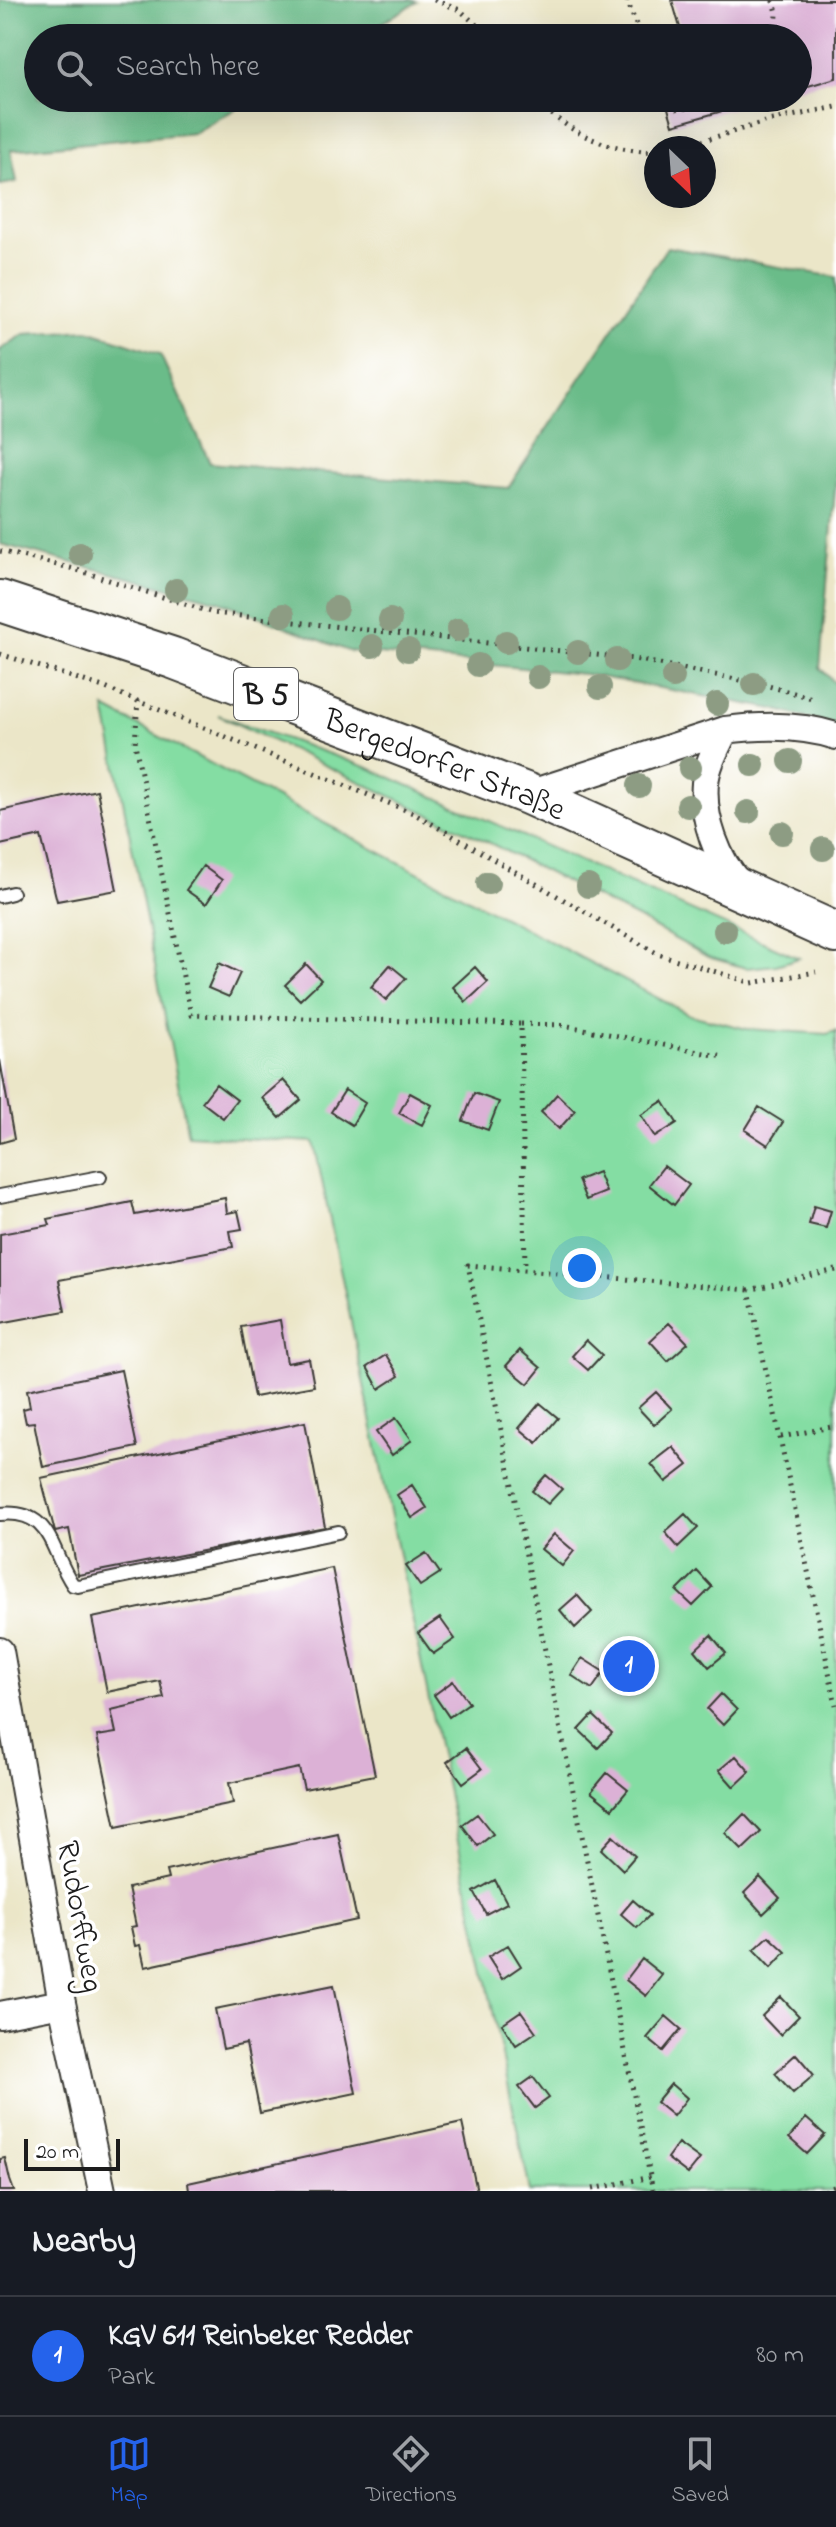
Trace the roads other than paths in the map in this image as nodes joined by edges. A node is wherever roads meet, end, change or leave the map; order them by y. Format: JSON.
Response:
{"nodes":[{"id":1,"x":0,"y":601,"type":"edge"},
{"id":2,"x":725,"y":730,"type":"junction"},
{"id":3,"x":836,"y":736,"type":"edge"},
{"id":4,"x":528,"y":794,"type":"junction"},
{"id":5,"x":750,"y":894,"type":"junction"},
{"id":6,"x":836,"y":933,"type":"edge"},
{"id":7,"x":100,"y":1177,"type":"dead end"},
{"id":8,"x":0,"y":1196,"type":"edge"},
{"id":9,"x":0,"y":1514,"type":"edge"},
{"id":10,"x":338,"y":1532,"type":"dead end"},
{"id":11,"x":0,"y":1651,"type":"edge"},
{"id":12,"x":62,"y":2003,"type":"junction"},
{"id":13,"x":0,"y":2015,"type":"edge"},
{"id":14,"x":102,"y":2191,"type":"edge"}],
"edges":[{"from":1,"to":4,"type":"main road","name":"Bergedorfer Straße","number":"B 5"},
{"from":2,"to":3,"type":"street"},
{"from":2,"to":4,"type":"street"},
{"from":2,"to":5,"type":"street"},
{"from":4,"to":5,"type":"main road","name":"Bergedorfer Straße","number":"B 5"},
{"from":5,"to":6,"type":"main road","name":"Bergedorfer Straße","number":"B 5"},
{"from":7,"to":8,"type":"lane"},
{"from":9,"to":10,"type":"lane"},
{"from":11,"to":12,"type":"street","name":"Rudorffweg"},
{"from":12,"to":13,"type":"street"},
{"from":12,"to":14,"type":"street","name":"Rudorffweg"}]}
